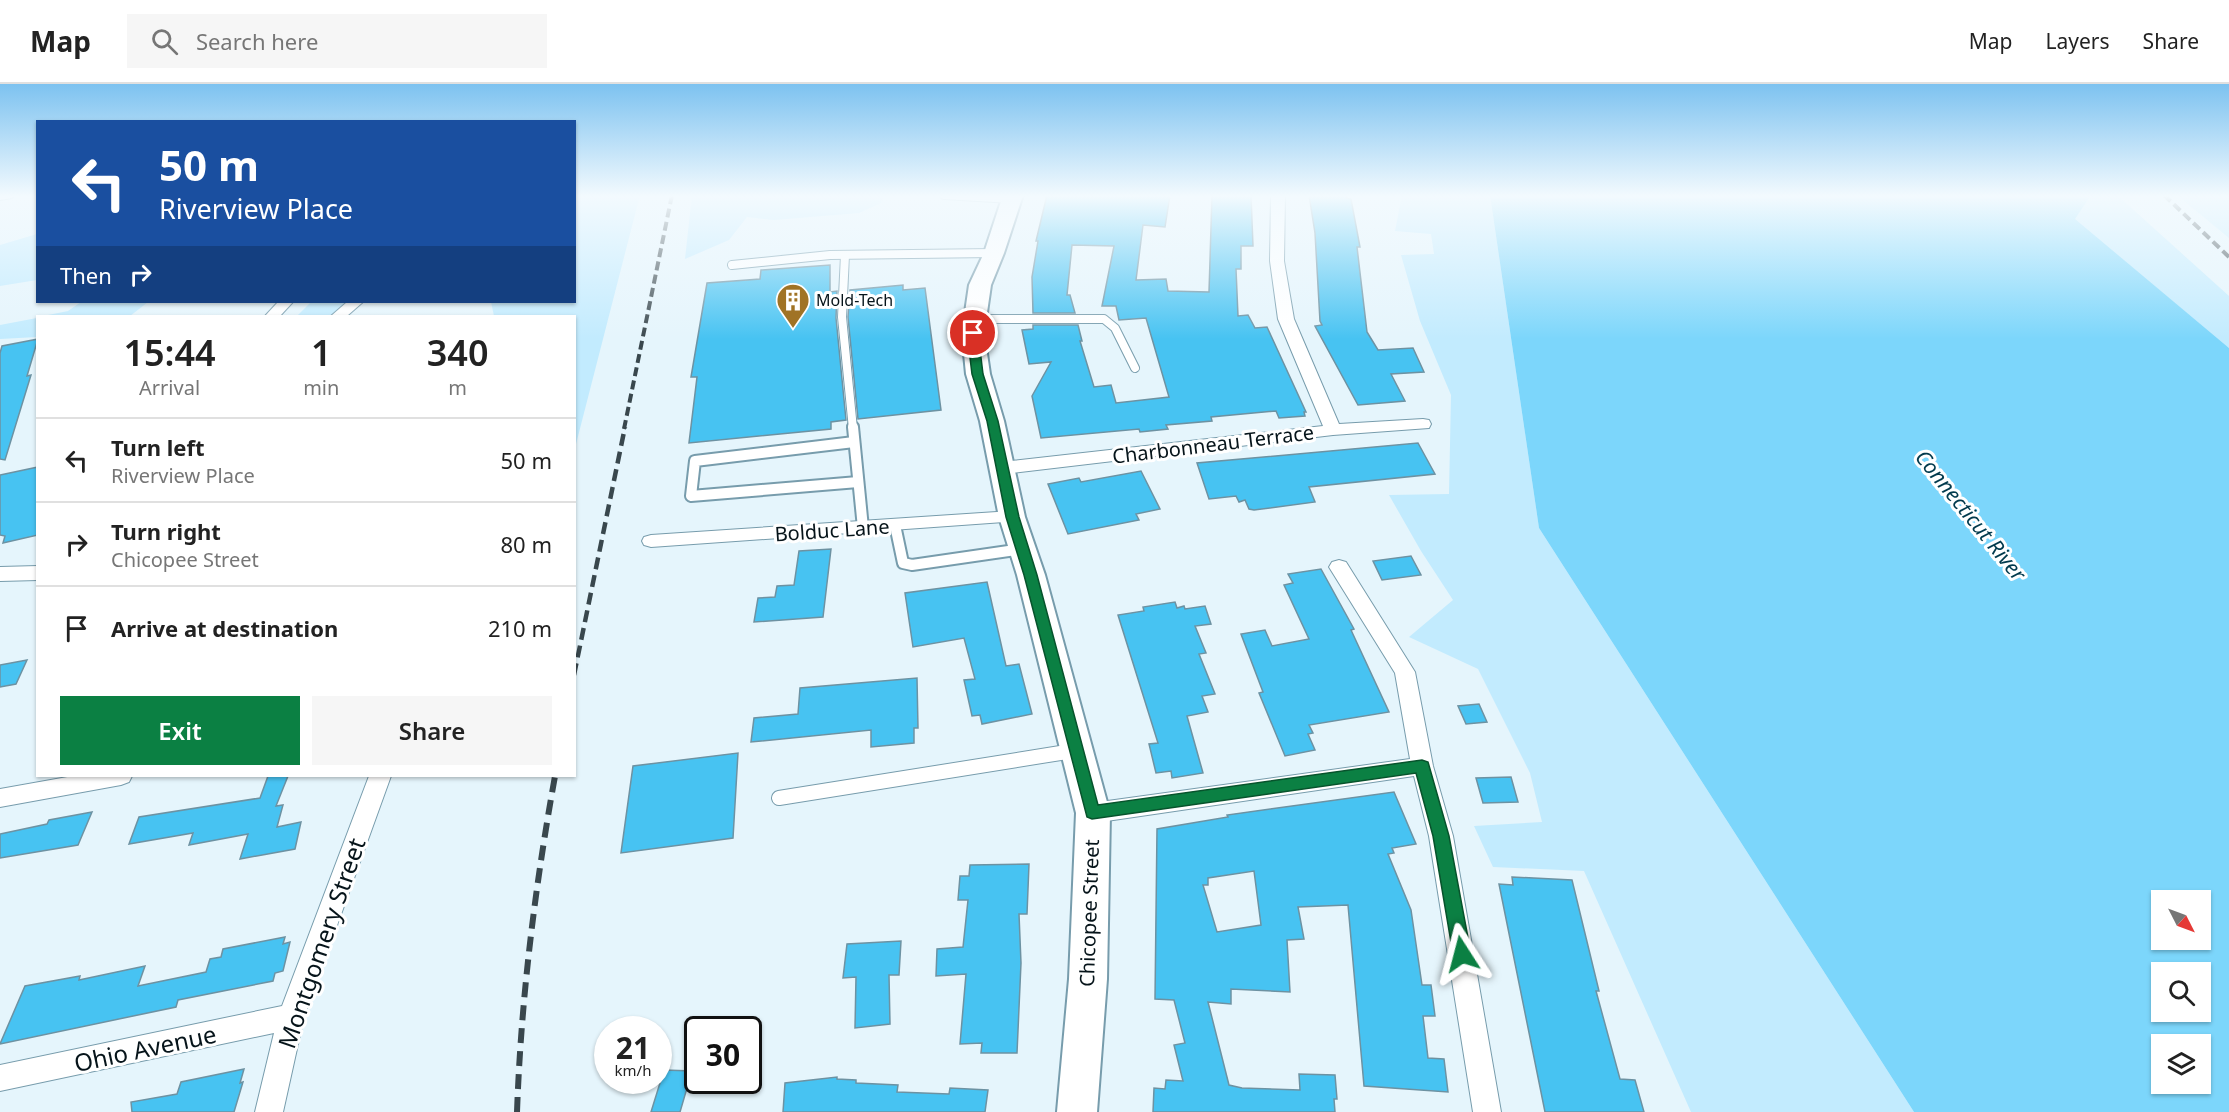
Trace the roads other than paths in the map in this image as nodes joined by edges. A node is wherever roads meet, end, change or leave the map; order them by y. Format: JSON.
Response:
{"nodes":[{"id":1,"x":997,"y":243,"type":"edge"},
{"id":2,"x":1277,"y":243,"type":"edge"},
{"id":3,"x":994,"y":253,"type":"junction"},
{"id":4,"x":845,"y":255,"type":"junction"},
{"id":5,"x":732,"y":265,"type":"dead end"},
{"id":6,"x":285,"y":303,"type":"edge"},
{"id":7,"x":355,"y":303,"type":"edge"},
{"id":8,"x":273,"y":315,"type":"edge"},
{"id":9,"x":339,"y":315,"type":"edge"},
{"id":10,"x":974,"y":319,"type":"junction"},
{"id":11,"x":1135,"y":368,"type":"dead end"},
{"id":12,"x":1423,"y":424,"type":"dead end"},
{"id":13,"x":1333,"y":430,"type":"junction"},
{"id":14,"x":854,"y":442,"type":"junction"},
{"id":15,"x":1003,"y":468,"type":"junction"},
{"id":16,"x":858,"y":482,"type":"junction"},
{"id":17,"x":1012,"y":517,"type":"junction"},
{"id":18,"x":895,"y":525,"type":"junction"},
{"id":19,"x":863,"y":528,"type":"junction"},
{"id":20,"x":651,"y":541,"type":"dead end"},
{"id":21,"x":1022,"y":549,"type":"junction"},
{"id":22,"x":1339,"y":567,"type":"dead end"},
{"id":23,"x":36,"y":573,"type":"edge"},
{"id":24,"x":0,"y":574,"type":"edge"},
{"id":25,"x":1076,"y":750,"type":"junction"},
{"id":26,"x":1422,"y":766,"type":"junction"},
{"id":27,"x":116,"y":777,"type":"edge"},
{"id":28,"x":380,"y":777,"type":"edge"},
{"id":29,"x":0,"y":798,"type":"edge"},
{"id":30,"x":779,"y":798,"type":"dead end"},
{"id":31,"x":1092,"y":813,"type":"junction"},
{"id":32,"x":291,"y":1017,"type":"junction"},
{"id":33,"x":0,"y":1078,"type":"edge"},
{"id":34,"x":269,"y":1112,"type":"edge"},
{"id":35,"x":1077,"y":1112,"type":"edge"},
{"id":36,"x":1487,"y":1112,"type":"edge"}],
"edges":[{"from":1,"to":3,"type":"main road","name":"Chicopee Street"},
{"from":2,"to":13,"type":"street"},
{"from":3,"to":4,"type":"lane"},
{"from":3,"to":10,"type":"main road","name":"Chicopee Street"},
{"from":4,"to":5,"type":"lane"},
{"from":4,"to":14,"type":"lane"},
{"from":6,"to":8,"type":"street"},
{"from":7,"to":9,"type":"street"},
{"from":10,"to":11,"type":"lane"},
{"from":10,"to":15,"type":"main road","name":"Chicopee Street"},
{"from":12,"to":13,"type":"street","name":"Charbonneau Terrace"},
{"from":13,"to":15,"type":"street","name":"Charbonneau Terrace"},
{"from":14,"to":16,"type":"lane"},
{"from":14,"to":16,"type":"lane"},
{"from":15,"to":17,"type":"main road","name":"Chicopee Street"},
{"from":16,"to":19,"type":"lane"},
{"from":17,"to":18,"type":"street","name":"Bolduc Lane"},
{"from":17,"to":21,"type":"main road","name":"Chicopee Street"},
{"from":18,"to":19,"type":"street","name":"Bolduc Lane"},
{"from":18,"to":21,"type":"lane"},
{"from":19,"to":20,"type":"street","name":"Bolduc Lane"},
{"from":21,"to":25,"type":"main road","name":"Chicopee Street"},
{"from":22,"to":26,"type":"street"},
{"from":23,"to":24,"type":"street"},
{"from":25,"to":30,"type":"lane"},
{"from":25,"to":31,"type":"main road","name":"Chicopee Street"},
{"from":26,"to":31,"type":"street"},
{"from":26,"to":36,"type":"street"},
{"from":27,"to":29,"type":"street"},
{"from":28,"to":32,"type":"street","name":"Montgomery Street"},
{"from":31,"to":35,"type":"main road","name":"Chicopee Street"},
{"from":32,"to":33,"type":"street","name":"Ohio Avenue"},
{"from":32,"to":34,"type":"street","name":"Montgomery Street"}]}
